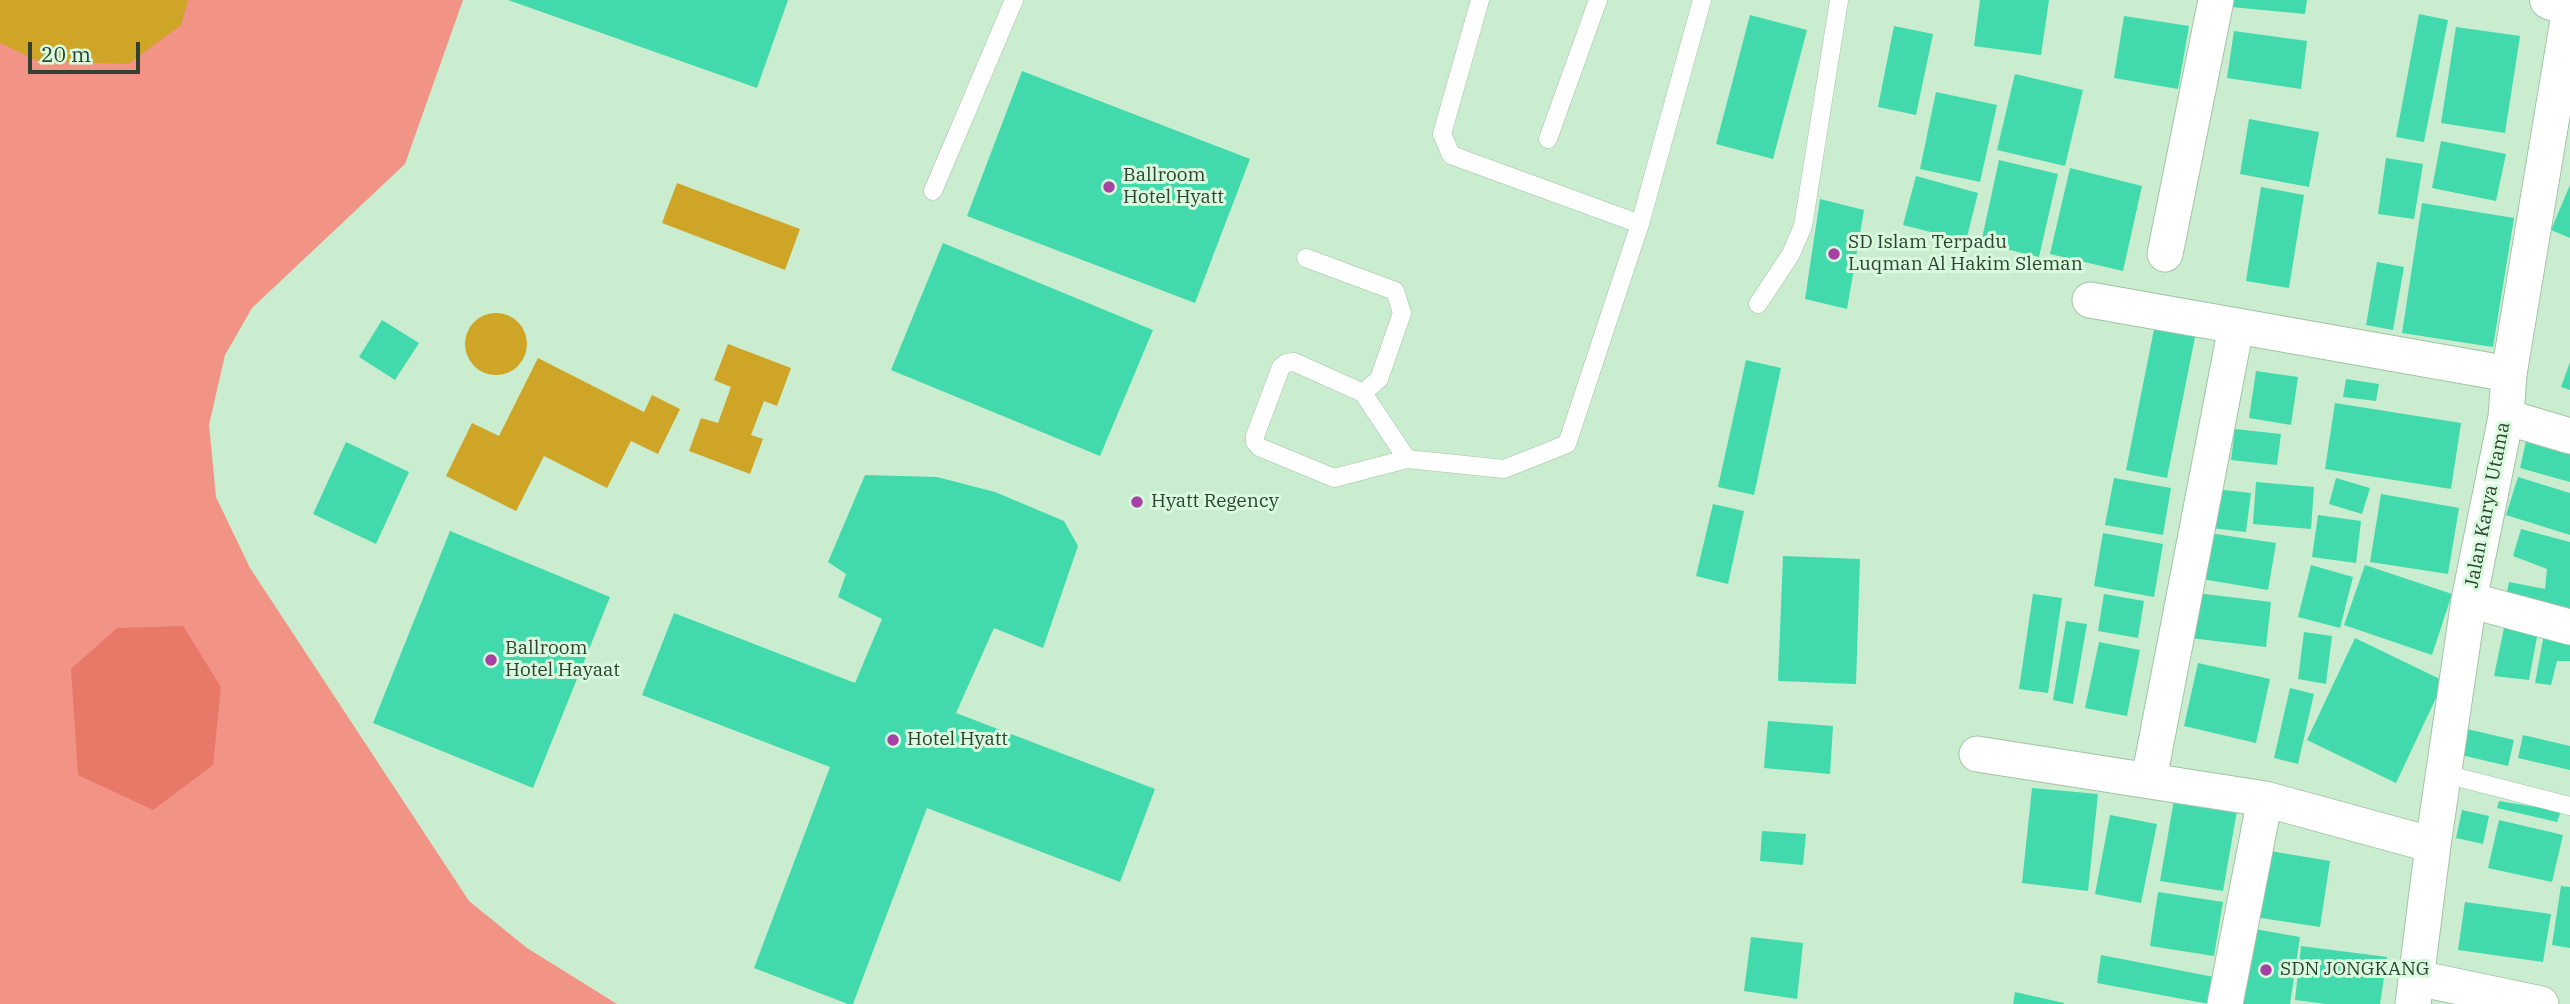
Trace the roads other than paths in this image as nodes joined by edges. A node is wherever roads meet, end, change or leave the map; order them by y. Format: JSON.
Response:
{"nodes":[{"id":1,"x":1014,"y":0,"type":"edge"},
{"id":2,"x":1480,"y":0,"type":"edge"},
{"id":3,"x":1598,"y":0,"type":"edge"},
{"id":4,"x":1702,"y":0,"type":"edge"},
{"id":5,"x":1839,"y":0,"type":"edge"},
{"id":6,"x":2216,"y":0,"type":"edge"},
{"id":7,"x":2549,"y":0,"type":"edge"},
{"id":8,"x":2570,"y":7,"type":"edge"},
{"id":9,"x":1548,"y":139,"type":"dead end"},
{"id":10,"x":933,"y":191,"type":"dead end"},
{"id":11,"x":1640,"y":224,"type":"junction"},
{"id":12,"x":2165,"y":254,"type":"dead end"},
{"id":13,"x":1306,"y":258,"type":"dead end"},
{"id":14,"x":2090,"y":300,"type":"dead end"},
{"id":15,"x":1758,"y":304,"type":"dead end"},
{"id":16,"x":2236,"y":327,"type":"junction"},
{"id":17,"x":2509,"y":374,"type":"junction"},
{"id":18,"x":1363,"y":393,"type":"junction"},
{"id":19,"x":2506,"y":417,"type":"junction"},
{"id":20,"x":2570,"y":436,"type":"edge"},
{"id":21,"x":1408,"y":459,"type":"junction"},
{"id":22,"x":2469,"y":600,"type":"junction"},
{"id":23,"x":2570,"y":627,"type":"edge"},
{"id":24,"x":1977,"y":754,"type":"dead end"},
{"id":25,"x":2445,"y":774,"type":"junction"},
{"id":26,"x":2149,"y":779,"type":"junction"},
{"id":27,"x":2265,"y":799,"type":"junction"},
{"id":28,"x":2570,"y":806,"type":"edge"},
{"id":29,"x":2433,"y":845,"type":"junction"},
{"id":30,"x":2415,"y":991,"type":"edge"},
{"id":31,"x":2225,"y":1004,"type":"edge"},
{"id":32,"x":2541,"y":1004,"type":"edge"}],
"edges":[{"from":1,"to":10,"type":"lane"},
{"from":2,"to":11,"type":"lane"},
{"from":3,"to":9,"type":"lane"},
{"from":4,"to":11,"type":"lane"},
{"from":5,"to":15,"type":"lane"},
{"from":6,"to":12,"type":"street"},
{"from":7,"to":8,"type":"main road"},
{"from":8,"to":17,"type":"street","name":"Jalan Karya Utama"},
{"from":11,"to":21,"type":"lane"},
{"from":13,"to":18,"type":"lane"},
{"from":14,"to":16,"type":"street"},
{"from":16,"to":17,"type":"street"},
{"from":16,"to":26,"type":"street"},
{"from":17,"to":19,"type":"street","name":"Jalan Karya Utama"},
{"from":18,"to":21,"type":"lane"},
{"from":18,"to":21,"type":"lane"},
{"from":19,"to":20,"type":"street"},
{"from":19,"to":22,"type":"street","name":"Jalan Karya Utama"},
{"from":22,"to":23,"type":"street"},
{"from":22,"to":25,"type":"street","name":"Jalan Karya Utama"},
{"from":24,"to":26,"type":"street"},
{"from":25,"to":28,"type":"lane"},
{"from":25,"to":29,"type":"street","name":"Jalan Karya Utama"},
{"from":26,"to":27,"type":"street"},
{"from":27,"to":29,"type":"street"},
{"from":27,"to":31,"type":"street"},
{"from":29,"to":30,"type":"street","name":"Jalan Karya Utama"},
{"from":30,"to":32,"type":"street"}]}
